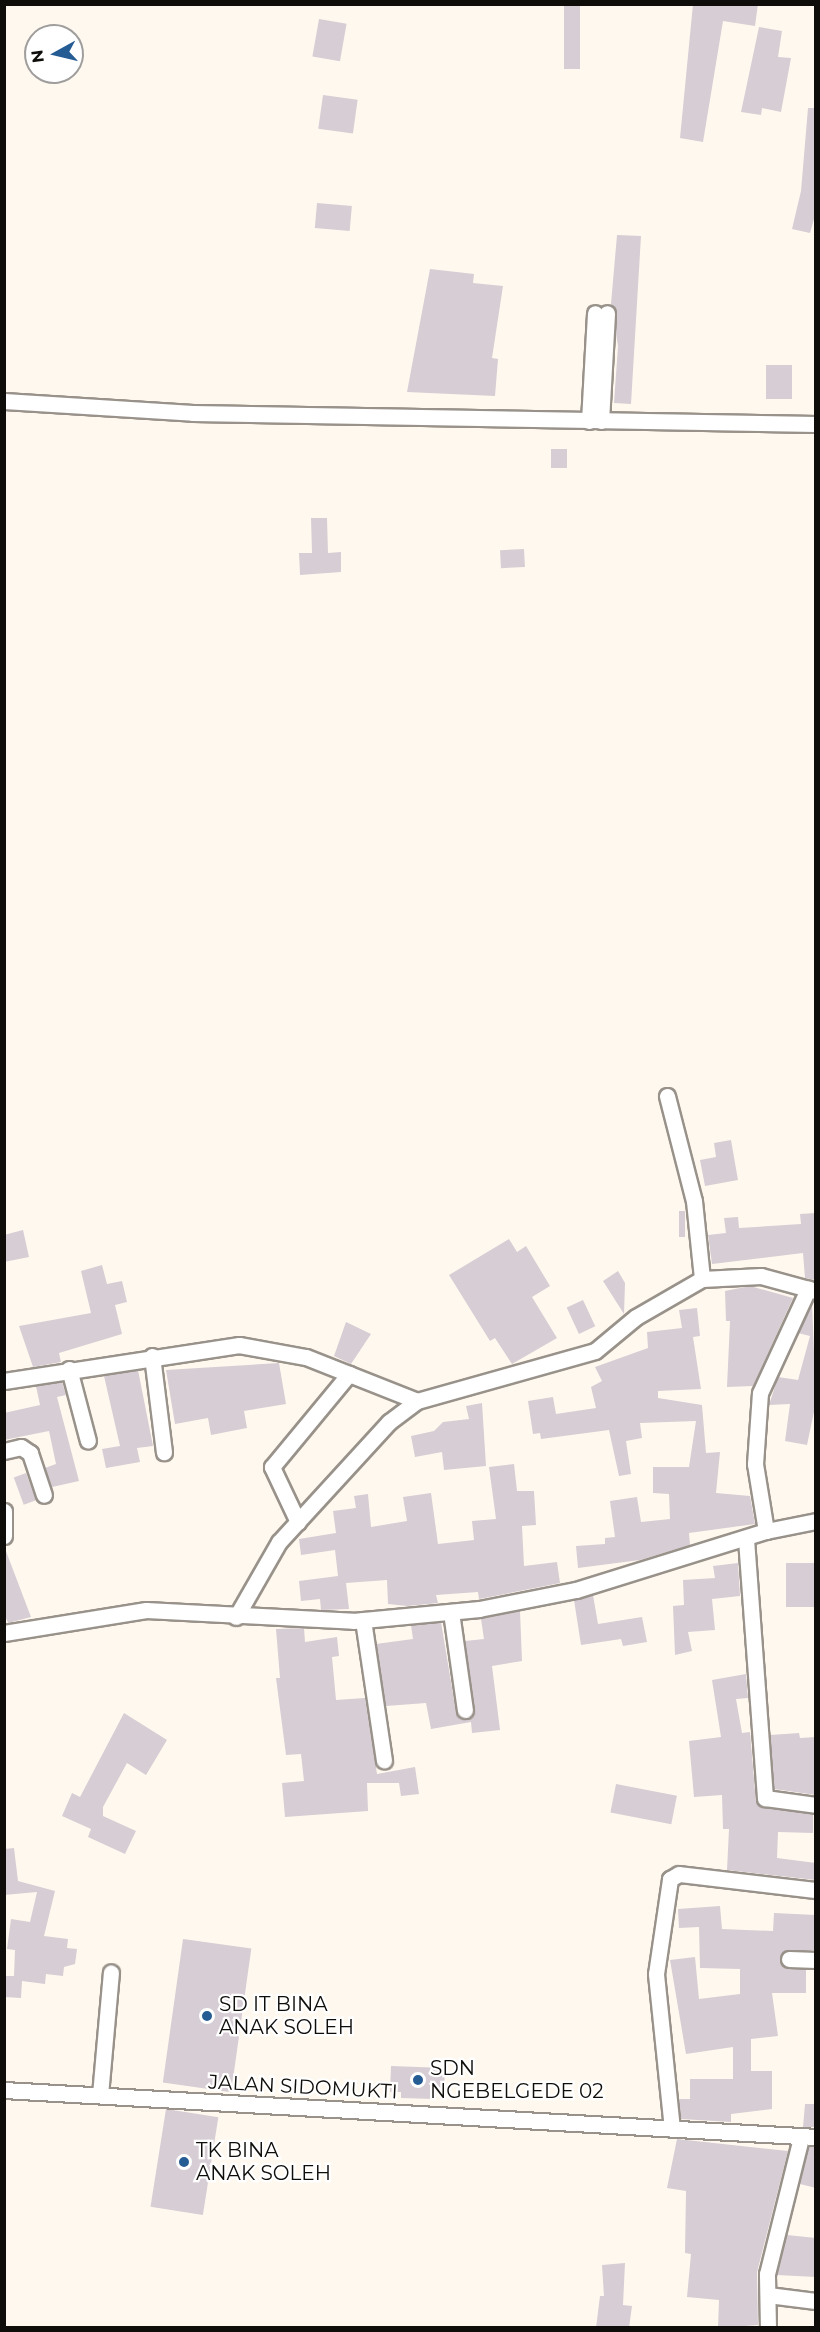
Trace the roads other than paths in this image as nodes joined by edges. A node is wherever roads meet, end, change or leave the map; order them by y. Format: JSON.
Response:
{"nodes":[{"id":1,"x":601,"y":313,"type":"dead end"},
{"id":2,"x":4,"y":401,"type":"edge"},
{"id":3,"x":595,"y":421,"type":"junction"},
{"id":4,"x":816,"y":424,"type":"edge"},
{"id":5,"x":667,"y":1096,"type":"dead end"},
{"id":6,"x":702,"y":1279,"type":"junction"},
{"id":7,"x":812,"y":1290,"type":"edge"},
{"id":8,"x":152,"y":1356,"type":"junction"},
{"id":9,"x":69,"y":1369,"type":"junction"},
{"id":10,"x":349,"y":1374,"type":"junction"},
{"id":11,"x":4,"y":1381,"type":"edge"},
{"id":12,"x":417,"y":1401,"type":"junction"},
{"id":13,"x":88,"y":1441,"type":"dead end"},
{"id":14,"x":4,"y":1451,"type":"edge"},
{"id":15,"x":164,"y":1452,"type":"dead end"},
{"id":16,"x":44,"y":1495,"type":"dead end"},
{"id":17,"x":4,"y":1511,"type":"edge"},
{"id":18,"x":816,"y":1521,"type":"edge"},
{"id":19,"x":298,"y":1522,"type":"junction"},
{"id":20,"x":766,"y":1531,"type":"junction"},
{"id":21,"x":4,"y":1536,"type":"edge"},
{"id":22,"x":746,"y":1539,"type":"junction"},
{"id":23,"x":451,"y":1612,"type":"junction"},
{"id":24,"x":236,"y":1617,"type":"junction"},
{"id":25,"x":363,"y":1620,"type":"junction"},
{"id":26,"x":4,"y":1634,"type":"edge"},
{"id":27,"x":465,"y":1710,"type":"dead end"},
{"id":28,"x":384,"y":1760,"type":"dead end"},
{"id":29,"x":816,"y":1805,"type":"edge"},
{"id":30,"x":816,"y":1890,"type":"edge"},
{"id":31,"x":789,"y":1959,"type":"dead end"},
{"id":32,"x":816,"y":1960,"type":"edge"},
{"id":33,"x":111,"y":1972,"type":"dead end"},
{"id":34,"x":4,"y":2090,"type":"edge"},
{"id":35,"x":100,"y":2095,"type":"junction"},
{"id":36,"x":672,"y":2129,"type":"junction"},
{"id":37,"x":808,"y":2138,"type":"edge"},
{"id":38,"x":768,"y":2295,"type":"junction"},
{"id":39,"x":816,"y":2301,"type":"edge"},
{"id":40,"x":768,"y":2328,"type":"edge"}],
"edges":[{"from":1,"to":3,"type":"street"},
{"from":2,"to":3,"type":"street"},
{"from":3,"to":4,"type":"street"},
{"from":5,"to":6,"type":"street"},
{"from":6,"to":7,"type":"street"},
{"from":6,"to":12,"type":"street"},
{"from":7,"to":20,"type":"street"},
{"from":8,"to":9,"type":"street"},
{"from":8,"to":10,"type":"street"},
{"from":8,"to":15,"type":"street"},
{"from":9,"to":11,"type":"street"},
{"from":9,"to":13,"type":"street"},
{"from":10,"to":12,"type":"street"},
{"from":10,"to":19,"type":"street"},
{"from":12,"to":19,"type":"street"},
{"from":14,"to":16,"type":"street"},
{"from":17,"to":21,"type":"street"},
{"from":18,"to":20,"type":"street"},
{"from":19,"to":24,"type":"street"},
{"from":20,"to":22,"type":"street"},
{"from":22,"to":23,"type":"street"},
{"from":22,"to":29,"type":"street"},
{"from":23,"to":25,"type":"street"},
{"from":23,"to":27,"type":"street"},
{"from":24,"to":25,"type":"street"},
{"from":24,"to":26,"type":"street"},
{"from":25,"to":28,"type":"street"},
{"from":30,"to":36,"type":"street"},
{"from":31,"to":32,"type":"street"},
{"from":33,"to":35,"type":"street"},
{"from":34,"to":35,"type":"street","name":"JALAN SIDOMUKTI"},
{"from":35,"to":36,"type":"street","name":"JALAN SIDOMUKTI"},
{"from":36,"to":37,"type":"street","name":"JALAN SIDOMUKTI"},
{"from":37,"to":38,"type":"street"},
{"from":38,"to":39,"type":"street"},
{"from":38,"to":40,"type":"street"}]}
